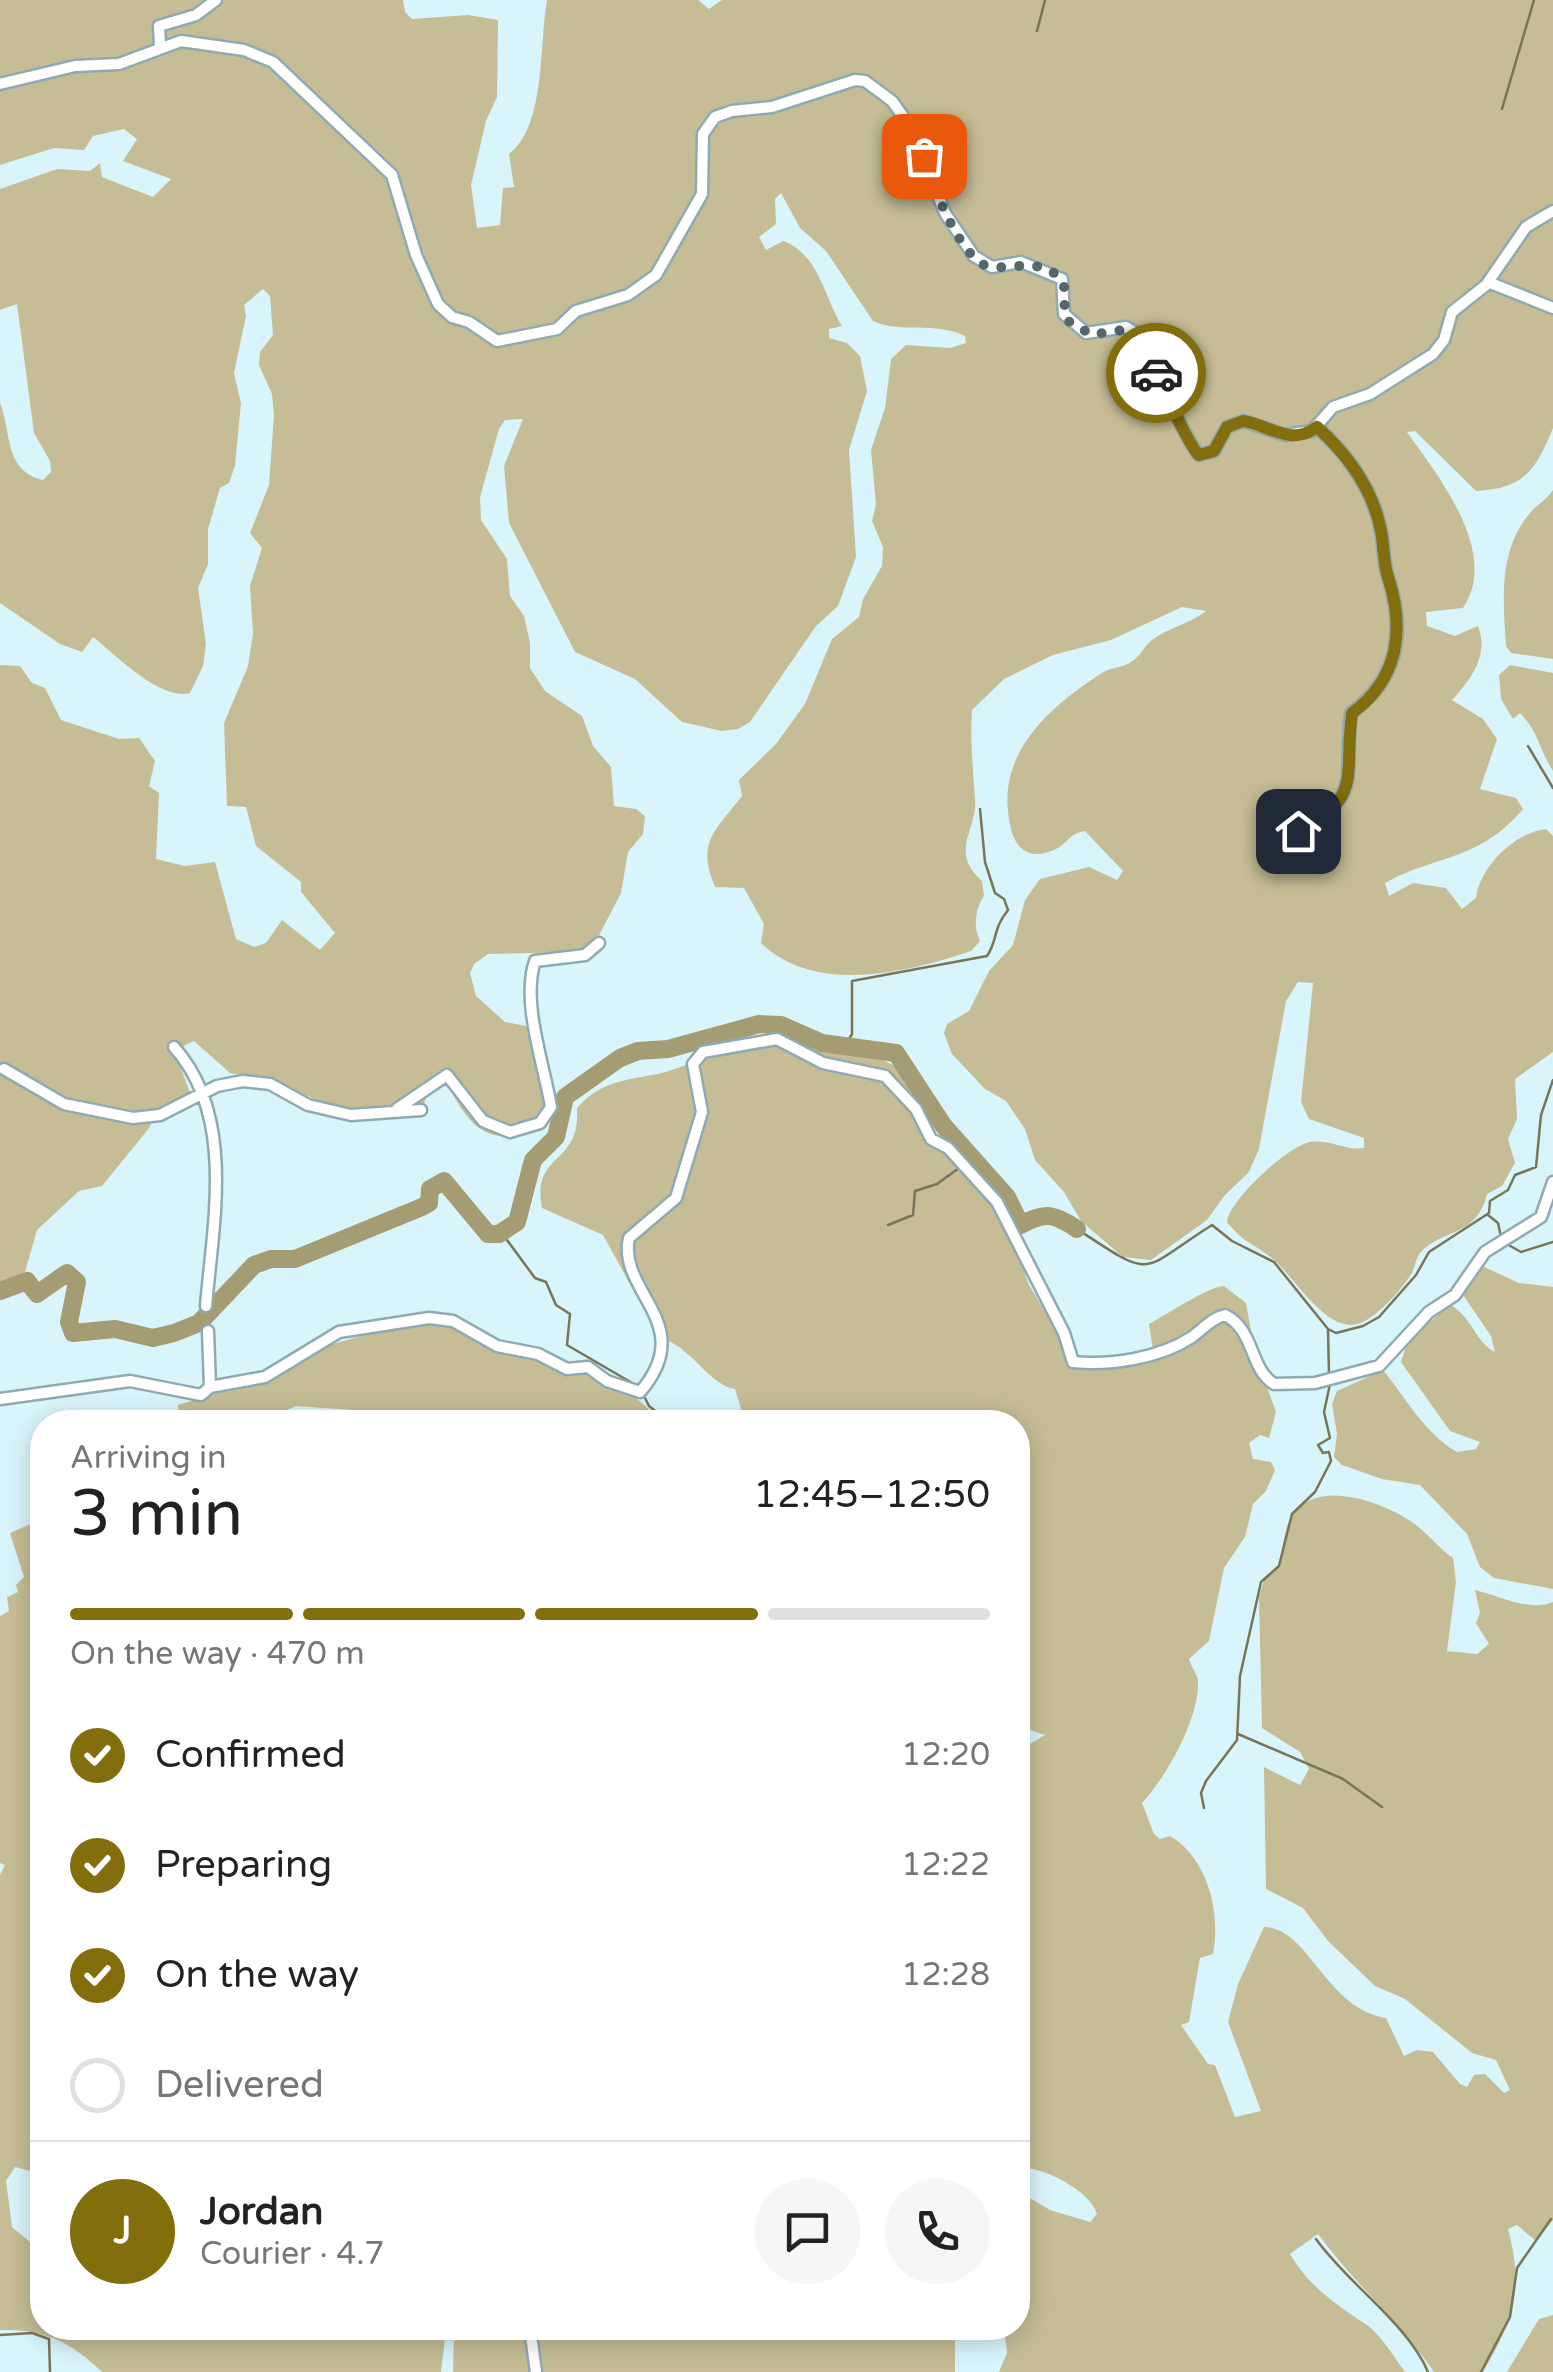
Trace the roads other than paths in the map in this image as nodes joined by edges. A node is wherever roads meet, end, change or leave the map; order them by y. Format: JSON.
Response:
{"nodes":[{"id":1,"x":216,"y":0,"type":"edge"},
{"id":2,"x":160,"y":46,"type":"junction"},
{"id":3,"x":0,"y":84,"type":"edge"},
{"id":4,"x":1553,"y":211,"type":"edge"},
{"id":5,"x":1488,"y":282,"type":"junction"},
{"id":6,"x":1553,"y":308,"type":"edge"},
{"id":7,"x":1317,"y":427,"type":"junction"},
{"id":8,"x":1298,"y":831,"type":"dead end"},
{"id":9,"x":599,"y":942,"type":"dead end"},
{"id":10,"x":174,"y":1047,"type":"dead end"},
{"id":11,"x":4,"y":1070,"type":"dead end"},
{"id":12,"x":203,"y":1093,"type":"junction"},
{"id":13,"x":396,"y":1109,"type":"junction"},
{"id":14,"x":421,"y":1110,"type":"dead end"},
{"id":15,"x":1553,"y":1182,"type":"edge"},
{"id":16,"x":206,"y":1306,"type":"dead end"},
{"id":17,"x":208,"y":1331,"type":"dead end"},
{"id":18,"x":210,"y":1387,"type":"junction"},
{"id":19,"x":0,"y":1399,"type":"edge"},
{"id":20,"x":532,"y":2340,"type":"edge"},
{"id":21,"x":536,"y":2372,"type":"edge"}],
"edges":[{"from":1,"to":2,"type":"street"},
{"from":2,"to":3,"type":"street"},
{"from":2,"to":7,"type":"street"},
{"from":4,"to":5,"type":"street"},
{"from":5,"to":6,"type":"street"},
{"from":5,"to":7,"type":"street"},
{"from":7,"to":8,"type":"street"},
{"from":9,"to":13,"type":"street"},
{"from":10,"to":12,"type":"street"},
{"from":11,"to":12,"type":"street"},
{"from":12,"to":13,"type":"street"},
{"from":12,"to":16,"type":"street"},
{"from":13,"to":14,"type":"street"},
{"from":15,"to":18,"type":"street"},
{"from":17,"to":18,"type":"street"},
{"from":18,"to":19,"type":"street"},
{"from":20,"to":21,"type":"street"}]}
